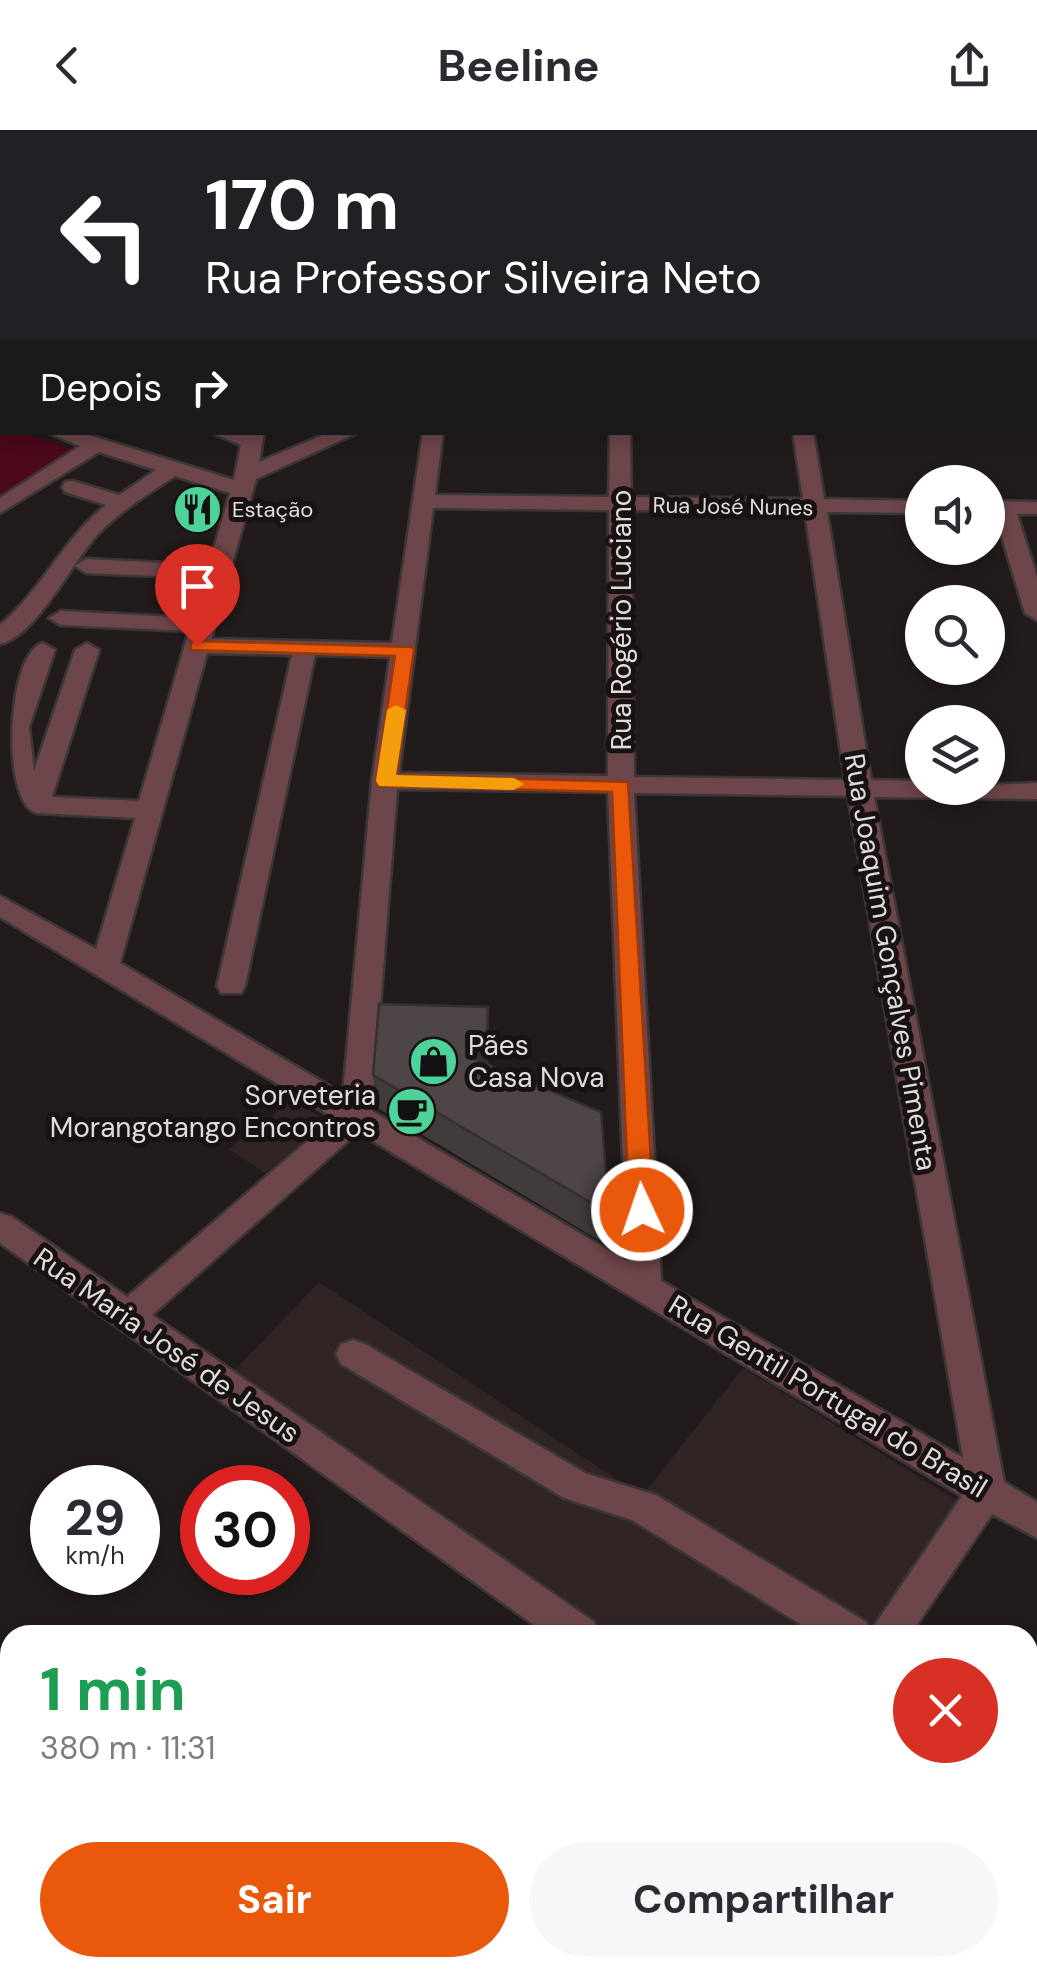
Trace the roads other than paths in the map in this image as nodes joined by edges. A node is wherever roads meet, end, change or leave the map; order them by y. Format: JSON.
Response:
{"nodes":[{"id":1,"x":65,"y":435,"type":"edge"},
{"id":2,"x":343,"y":435,"type":"edge"},
{"id":3,"x":432,"y":435,"type":"edge"},
{"id":4,"x":620,"y":435,"type":"edge"},
{"id":5,"x":803,"y":435,"type":"edge"},
{"id":6,"x":253,"y":437,"type":"edge"},
{"id":7,"x":96,"y":445,"type":"junction"},
{"id":8,"x":174,"y":468,"type":"junction"},
{"id":9,"x":243,"y":482,"type":"junction"},
{"id":10,"x":73,"y":487,"type":"dead end"},
{"id":11,"x":424,"y":500,"type":"junction"},
{"id":12,"x":121,"y":504,"type":"junction"},
{"id":13,"x":621,"y":504,"type":"junction"},
{"id":14,"x":0,"y":507,"type":"edge"},
{"id":15,"x":814,"y":507,"type":"junction"},
{"id":16,"x":905,"y":507,"type":"edge"},
{"id":17,"x":1005,"y":507,"type":"edge"},
{"id":18,"x":1037,"y":508,"type":"edge"},
{"id":19,"x":1005,"y":530,"type":"edge"},
{"id":20,"x":86,"y":566,"type":"dead end"},
{"id":21,"x":217,"y":572,"type":"junction"},
{"id":22,"x":1037,"y":613,"type":"edge"},
{"id":23,"x":61,"y":618,"type":"dead end"},
{"id":24,"x":200,"y":635,"type":"junction"},
{"id":25,"x":0,"y":637,"type":"edge"},
{"id":26,"x":305,"y":648,"type":"junction"},
{"id":27,"x":42,"y":650,"type":"dead end"},
{"id":28,"x":87,"y":650,"type":"dead end"},
{"id":29,"x":405,"y":650,"type":"junction"},
{"id":30,"x":386,"y":781,"type":"junction"},
{"id":31,"x":622,"y":786,"type":"junction"},
{"id":32,"x":859,"y":787,"type":"junction"},
{"id":33,"x":1037,"y":791,"type":"edge"},
{"id":34,"x":36,"y":805,"type":"junction"},
{"id":35,"x":150,"y":810,"type":"junction"},
{"id":36,"x":0,"y":905,"type":"edge"},
{"id":37,"x":104,"y":967,"type":"junction"},
{"id":38,"x":231,"y":986,"type":"dead end"},
{"id":39,"x":356,"y":1116,"type":"junction"},
{"id":40,"x":0,"y":1226,"type":"edge"},
{"id":41,"x":645,"y":1287,"type":"junction"},
{"id":42,"x":127,"y":1318,"type":"junction"},
{"id":43,"x":353,"y":1354,"type":"dead end"},
{"id":44,"x":987,"y":1490,"type":"junction"},
{"id":45,"x":1037,"y":1521,"type":"edge"},
{"id":46,"x":566,"y":1625,"type":"edge"},
{"id":47,"x":836,"y":1625,"type":"edge"},
{"id":48,"x":895,"y":1625,"type":"edge"}],
"edges":[{"from":1,"to":7,"type":"street"},
{"from":2,"to":9,"type":"street"},
{"from":3,"to":11,"type":"street"},
{"from":4,"to":13,"type":"street","name":"Rua Rogério Luciano"},
{"from":5,"to":15,"type":"street","name":"Rua Joaquim Gonçalves Pimenta"},
{"from":6,"to":9,"type":"street"},
{"from":7,"to":8,"type":"street"},
{"from":7,"to":14,"type":"street"},
{"from":8,"to":9,"type":"street"},
{"from":8,"to":12,"type":"street"},
{"from":9,"to":21,"type":"street"},
{"from":10,"to":12,"type":"street"},
{"from":11,"to":13,"type":"street","name":"Rua José Nunes"},
{"from":11,"to":29,"type":"street"},
{"from":12,"to":25,"type":"street"},
{"from":13,"to":15,"type":"street","name":"Rua José Nunes"},
{"from":13,"to":31,"type":"street","name":"Rua Rogério Luciano"},
{"from":15,"to":16,"type":"street","name":"Rua José Nunes"},
{"from":15,"to":32,"type":"street","name":"Rua Joaquim Gonçalves Pimenta"},
{"from":17,"to":18,"type":"street"},
{"from":19,"to":22,"type":"street"},
{"from":20,"to":21,"type":"street"},
{"from":21,"to":24,"type":"street"},
{"from":23,"to":24,"type":"street"},
{"from":24,"to":26,"type":"street"},
{"from":24,"to":35,"type":"street"},
{"from":26,"to":29,"type":"street"},
{"from":26,"to":38,"type":"street"},
{"from":27,"to":34,"type":"street"},
{"from":28,"to":34,"type":"street"},
{"from":29,"to":30,"type":"street"},
{"from":30,"to":31,"type":"street"},
{"from":30,"to":39,"type":"street"},
{"from":31,"to":32,"type":"street"},
{"from":31,"to":41,"type":"street","name":"Rua Rogério Luciano"},
{"from":32,"to":33,"type":"street"},
{"from":32,"to":44,"type":"street","name":"Rua Joaquim Gonçalves Pimenta"},
{"from":34,"to":35,"type":"street"},
{"from":35,"to":37,"type":"street"},
{"from":36,"to":37,"type":"street","name":"Rua Gentil Portugal do Brasil"},
{"from":37,"to":39,"type":"street","name":"Rua Gentil Portugal do Brasil"},
{"from":39,"to":41,"type":"street","name":"Rua Gentil Portugal do Brasil"},
{"from":39,"to":42,"type":"street"},
{"from":40,"to":42,"type":"street","name":"Rua Maria José de Jesus"},
{"from":41,"to":44,"type":"street","name":"Rua Gentil Portugal do Brasil"},
{"from":42,"to":46,"type":"street","name":"Rua Maria José de Jesus"},
{"from":43,"to":47,"type":"street"},
{"from":44,"to":45,"type":"street","name":"Rua Gentil Portugal do Brasil"},
{"from":44,"to":48,"type":"street"}]}
